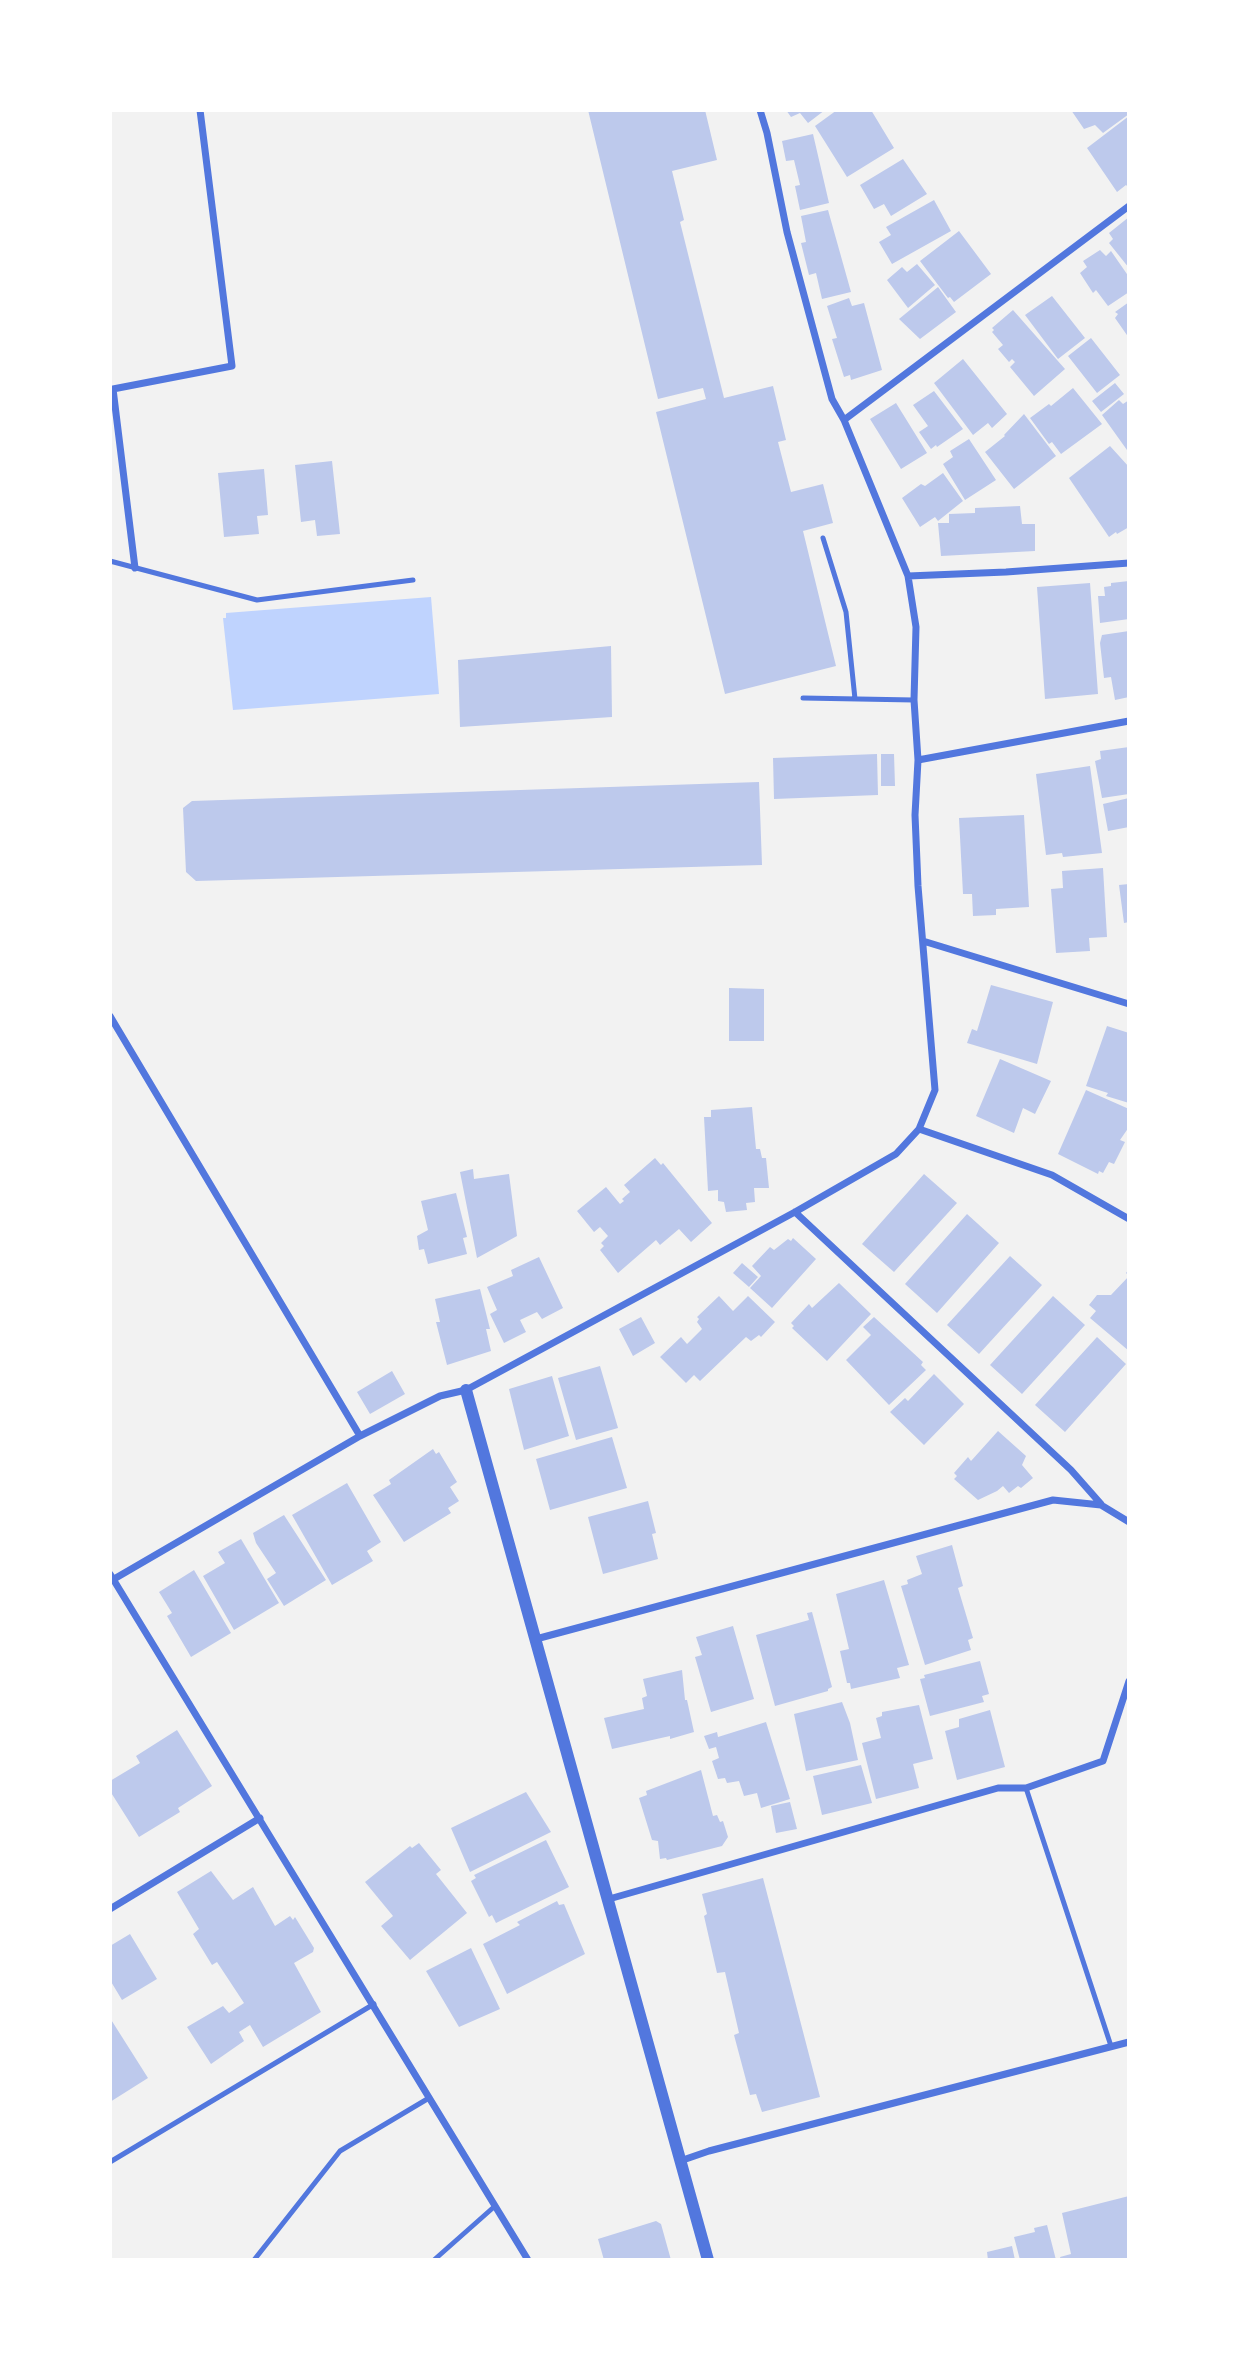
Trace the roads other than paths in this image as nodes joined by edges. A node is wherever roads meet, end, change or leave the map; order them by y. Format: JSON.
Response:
{"nodes":[{"id":1,"x":200,"y":110,"type":"edge"},
{"id":2,"x":760,"y":110,"type":"edge"},
{"id":3,"x":1129,"y":206,"type":"edge"},
{"id":4,"x":844,"y":420,"type":"junction"},
{"id":5,"x":823,"y":538,"type":"dead end"},
{"id":6,"x":110,"y":561,"type":"edge"},
{"id":7,"x":1129,"y":563,"type":"edge"},
{"id":8,"x":135,"y":568,"type":"junction"},
{"id":9,"x":908,"y":576,"type":"junction"},
{"id":10,"x":413,"y":580,"type":"dead end"},
{"id":11,"x":803,"y":698,"type":"dead end"},
{"id":12,"x":855,"y":699,"type":"junction"},
{"id":13,"x":915,"y":700,"type":"junction"},
{"id":14,"x":1129,"y":721,"type":"edge"},
{"id":15,"x":918,"y":760,"type":"junction"},
{"id":16,"x":923,"y":941,"type":"junction"},
{"id":17,"x":1129,"y":1004,"type":"edge"},
{"id":18,"x":110,"y":1016,"type":"edge"},
{"id":19,"x":919,"y":1129,"type":"junction"},
{"id":20,"x":794,"y":1212,"type":"junction"},
{"id":21,"x":1129,"y":1219,"type":"edge"},
{"id":22,"x":466,"y":1390,"type":"junction"},
{"id":23,"x":360,"y":1436,"type":"junction"},
{"id":24,"x":1101,"y":1505,"type":"junction"},
{"id":25,"x":1129,"y":1522,"type":"edge"},
{"id":26,"x":112,"y":1577,"type":"edge"},
{"id":27,"x":536,"y":1639,"type":"junction"},
{"id":28,"x":1129,"y":1681,"type":"edge"},
{"id":29,"x":1026,"y":1788,"type":"junction"},
{"id":30,"x":260,"y":1818,"type":"junction"},
{"id":31,"x":608,"y":1899,"type":"junction"},
{"id":32,"x":110,"y":1909,"type":"edge"},
{"id":33,"x":374,"y":2004,"type":"junction"},
{"id":34,"x":1129,"y":2042,"type":"edge"},
{"id":35,"x":1111,"y":2046,"type":"junction"},
{"id":36,"x":429,"y":2098,"type":"junction"},
{"id":37,"x":680,"y":2161,"type":"junction"},
{"id":38,"x":110,"y":2162,"type":"edge"},
{"id":39,"x":495,"y":2207,"type":"junction"},
{"id":40,"x":254,"y":2260,"type":"edge"},
{"id":41,"x":434,"y":2260,"type":"edge"},
{"id":42,"x":528,"y":2260,"type":"edge"},
{"id":43,"x":708,"y":2260,"type":"edge"}],
"edges":[{"from":1,"to":8,"type":"street"},
{"from":2,"to":4,"type":"street"},
{"from":3,"to":4,"type":"street"},
{"from":4,"to":9,"type":"street"},
{"from":5,"to":12,"type":"lane"},
{"from":6,"to":8,"type":"lane"},
{"from":7,"to":9,"type":"street"},
{"from":8,"to":10,"type":"lane"},
{"from":9,"to":13,"type":"street"},
{"from":11,"to":12,"type":"lane"},
{"from":12,"to":13,"type":"lane"},
{"from":13,"to":15,"type":"street"},
{"from":14,"to":15,"type":"street"},
{"from":15,"to":16,"type":"street"},
{"from":16,"to":17,"type":"street"},
{"from":16,"to":19,"type":"street"},
{"from":18,"to":23,"type":"street"},
{"from":19,"to":20,"type":"street"},
{"from":19,"to":21,"type":"street"},
{"from":20,"to":22,"type":"street"},
{"from":20,"to":24,"type":"street"},
{"from":22,"to":23,"type":"street"},
{"from":22,"to":27,"type":"street"},
{"from":23,"to":26,"type":"street"},
{"from":24,"to":25,"type":"street"},
{"from":24,"to":27,"type":"street"},
{"from":26,"to":30,"type":"street"},
{"from":27,"to":31,"type":"street"},
{"from":28,"to":29,"type":"street"},
{"from":29,"to":31,"type":"street"},
{"from":29,"to":35,"type":"lane"},
{"from":30,"to":32,"type":"street"},
{"from":30,"to":33,"type":"street"},
{"from":31,"to":37,"type":"street"},
{"from":33,"to":36,"type":"street"},
{"from":33,"to":38,"type":"lane"},
{"from":34,"to":35,"type":"street"},
{"from":35,"to":37,"type":"street"},
{"from":36,"to":39,"type":"street"},
{"from":36,"to":40,"type":"lane"},
{"from":37,"to":43,"type":"street"},
{"from":39,"to":41,"type":"lane"},
{"from":39,"to":42,"type":"street"}]}
